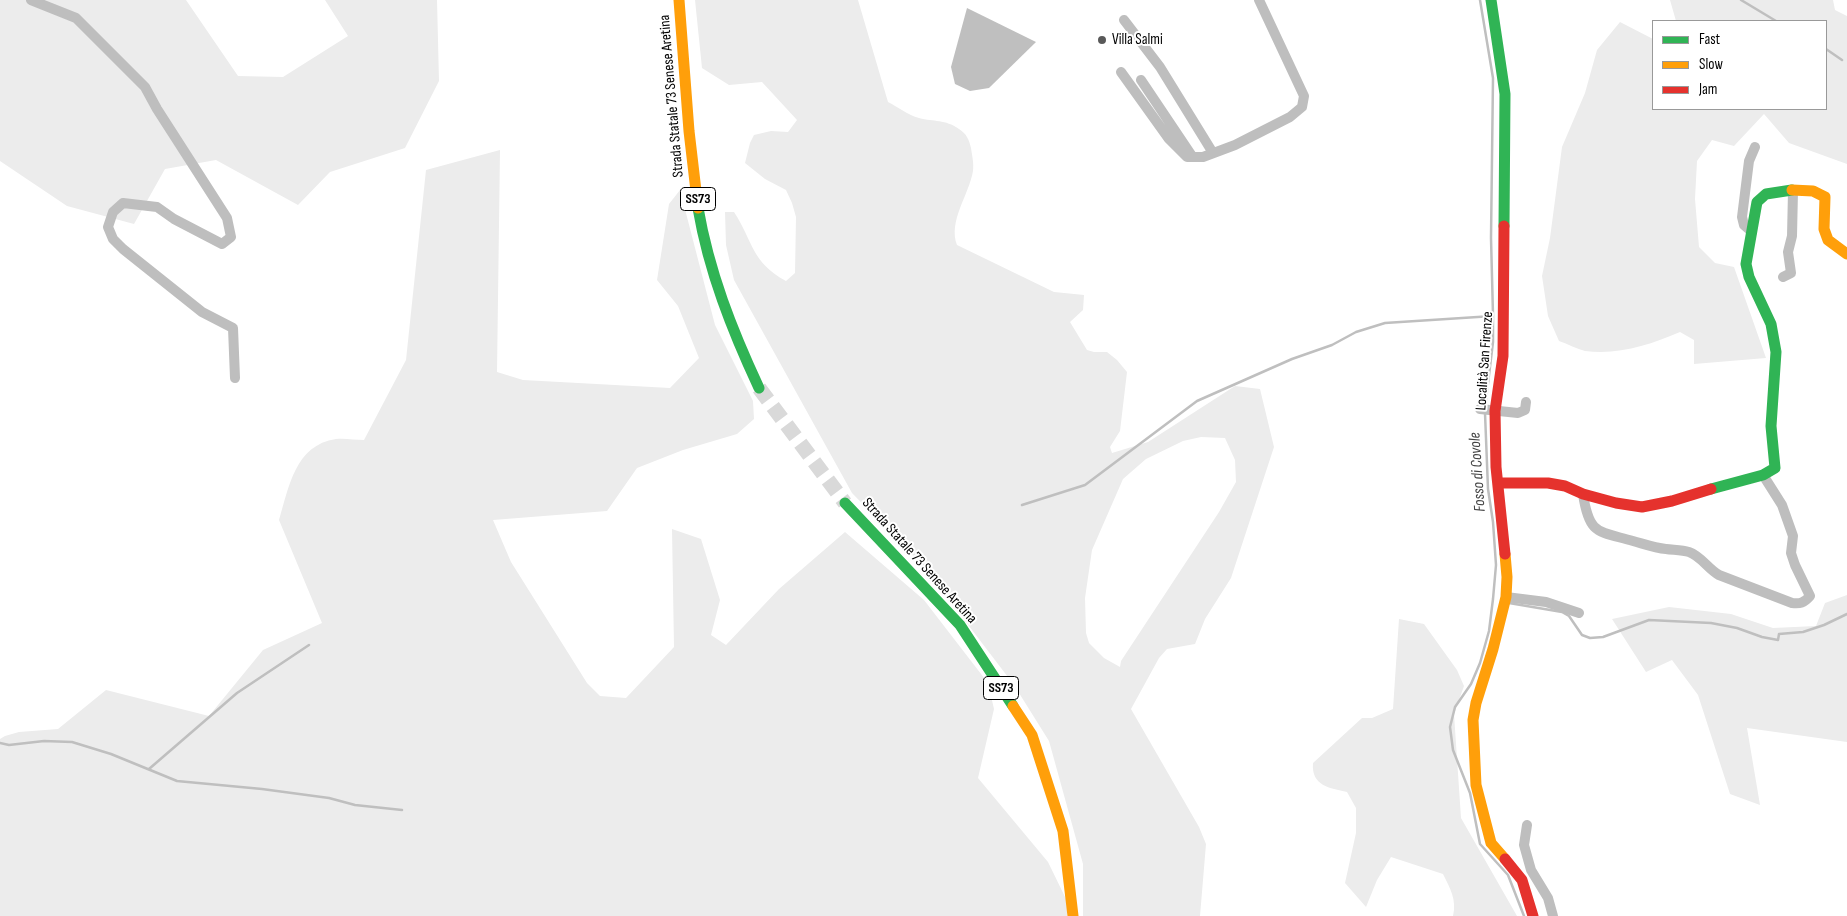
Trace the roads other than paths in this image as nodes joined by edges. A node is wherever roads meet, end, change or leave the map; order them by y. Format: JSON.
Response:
{"nodes":[{"id":1,"x":31,"y":0,"type":"edge"},
{"id":2,"x":679,"y":0,"type":"edge"},
{"id":3,"x":1259,"y":0,"type":"edge"},
{"id":4,"x":1491,"y":0,"type":"edge"},
{"id":5,"x":1124,"y":20,"type":"dead end"},
{"id":6,"x":1122,"y":72,"type":"dead end"},
{"id":7,"x":1141,"y":80,"type":"dead end"},
{"id":8,"x":1755,"y":147,"type":"dead end"},
{"id":9,"x":1214,"y":153,"type":"junction"},
{"id":10,"x":1192,"y":157,"type":"junction"},
{"id":11,"x":1793,"y":191,"type":"junction"},
{"id":12,"x":1752,"y":232,"type":"junction"},
{"id":13,"x":1847,"y":254,"type":"edge"},
{"id":14,"x":1783,"y":277,"type":"dead end"},
{"id":15,"x":235,"y":378,"type":"dead end"},
{"id":16,"x":759,"y":388,"type":"tunnel mouth"},
{"id":17,"x":1526,"y":402,"type":"dead end"},
{"id":18,"x":1488,"y":410,"type":"junction"},
{"id":19,"x":1763,"y":475,"type":"junction"},
{"id":20,"x":1498,"y":483,"type":"junction"},
{"id":21,"x":1583,"y":494,"type":"junction"},
{"id":22,"x":846,"y":503,"type":"tunnel mouth"},
{"id":23,"x":1506,"y":598,"type":"junction"},
{"id":24,"x":1578,"y":613,"type":"dead end"},
{"id":25,"x":1527,"y":825,"type":"dead end"},
{"id":26,"x":1073,"y":916,"type":"edge"},
{"id":27,"x":1533,"y":916,"type":"edge"},
{"id":28,"x":1553,"y":916,"type":"edge"}],
"edges":[{"from":1,"to":15,"type":"street"},
{"from":2,"to":16,"type":"street","name":"Strada Statale 73 Senese Aretina","number":"SS73"},
{"from":3,"to":9,"type":"street"},
{"from":4,"to":18,"type":"street","name":"Località San Firenze"},
{"from":5,"to":9,"type":"street"},
{"from":6,"to":10,"type":"street"},
{"from":7,"to":10,"type":"street"},
{"from":8,"to":12,"type":"street"},
{"from":9,"to":10,"type":"street"},
{"from":11,"to":12,"type":"street"},
{"from":11,"to":13,"type":"street"},
{"from":11,"to":14,"type":"street"},
{"from":12,"to":19,"type":"street"},
{"from":17,"to":18,"type":"street"},
{"from":18,"to":20,"type":"street","name":"Località San Firenze"},
{"from":19,"to":21,"type":"street"},
{"from":19,"to":21,"type":"street"},
{"from":20,"to":21,"type":"street"},
{"from":20,"to":23,"type":"street","name":"Località San Firenze"},
{"from":22,"to":26,"type":"street","name":"Strada Statale 73 Senese Aretina","number":"SS73"},
{"from":23,"to":24,"type":"street"},
{"from":23,"to":27,"type":"street","name":"Località San Firenze"},
{"from":25,"to":28,"type":"street"}]}
